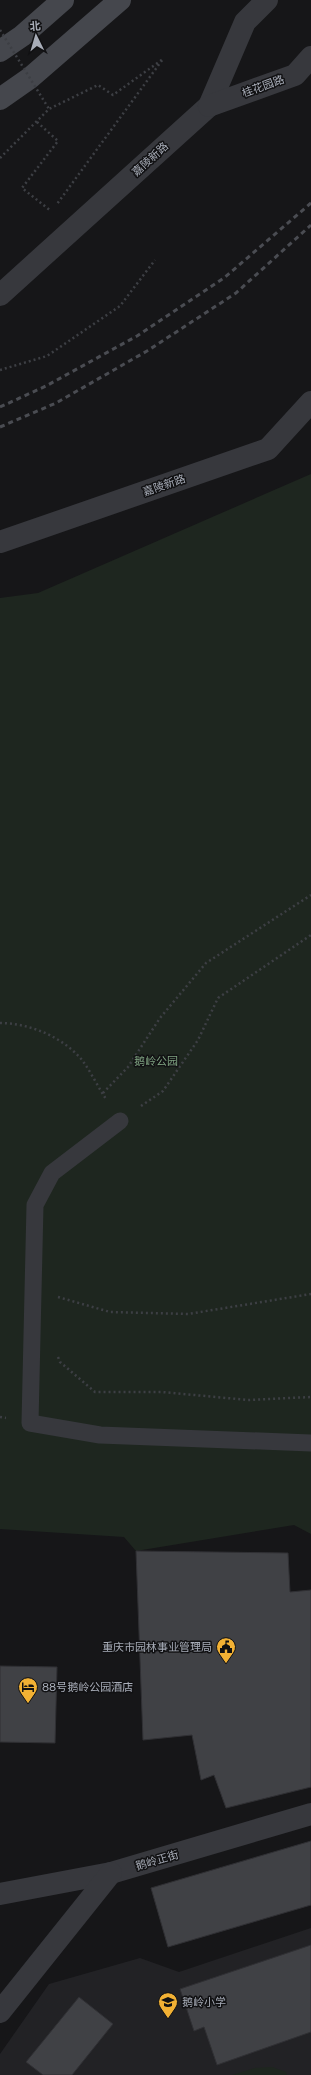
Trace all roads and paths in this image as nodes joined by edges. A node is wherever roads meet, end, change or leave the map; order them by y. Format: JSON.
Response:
{"nodes":[{"id":1,"x":63,"y":0,"type":"edge"},
{"id":2,"x":120,"y":0,"type":"edge"},
{"id":3,"x":267,"y":0,"type":"edge"},
{"id":4,"x":0,"y":30,"type":"edge"},
{"id":5,"x":0,"y":51,"type":"edge"},
{"id":6,"x":311,"y":58,"type":"edge"},
{"id":7,"x":0,"y":99,"type":"edge"},
{"id":8,"x":209,"y":106,"type":"junction"},
{"id":9,"x":49,"y":109,"type":"junction"},
{"id":10,"x":36,"y":122,"type":"junction"},
{"id":11,"x":0,"y":158,"type":"edge"},
{"id":12,"x":51,"y":212,"type":"junction"},
{"id":13,"x":46,"y":216,"type":"dead end"},
{"id":14,"x":155,"y":260,"type":"dead end"},
{"id":15,"x":0,"y":295,"type":"edge"},
{"id":16,"x":0,"y":370,"type":"edge"},
{"id":17,"x":311,"y":402,"type":"edge"},
{"id":18,"x":0,"y":542,"type":"edge"},
{"id":19,"x":311,"y":895,"type":"edge"},
{"id":20,"x":311,"y":935,"type":"edge"},
{"id":21,"x":0,"y":1023,"type":"edge"},
{"id":22,"x":102,"y":1093,"type":"junction"},
{"id":23,"x":120,"y":1121,"type":"junction"},
{"id":24,"x":33,"y":1290,"type":"junction"},
{"id":25,"x":311,"y":1294,"type":"edge"},
{"id":26,"x":58,"y":1355,"type":"dead end"},
{"id":27,"x":311,"y":1397,"type":"edge"},
{"id":28,"x":311,"y":1443,"type":"edge"},
{"id":29,"x":311,"y":1814,"type":"edge"},
{"id":30,"x":111,"y":1873,"type":"junction"},
{"id":31,"x":0,"y":1894,"type":"edge"},
{"id":32,"x":0,"y":2012,"type":"edge"}],
"edges":[{"from":1,"to":5,"type":"main road"},
{"from":2,"to":7,"type":"main road"},
{"from":3,"to":8,"type":"street","name":"嘉陵新路"},
{"from":4,"to":9,"type":"path","bridge":true},
{"from":6,"to":8,"type":"street","name":"桂花园路"},
{"from":8,"to":15,"type":"street","name":"嘉陵新路"},
{"from":9,"to":10,"type":"path"},
{"from":9,"to":12,"type":"path"},
{"from":10,"to":11,"type":"path"},
{"from":10,"to":12,"type":"path"},
{"from":12,"to":13,"type":"path"},
{"from":14,"to":16,"type":"path"},
{"from":17,"to":18,"type":"street","name":"嘉陵新路"},
{"from":19,"to":22,"type":"path"},
{"from":20,"to":23,"type":"path"},
{"from":21,"to":22,"type":"path"},
{"from":22,"to":23,"type":"path"},
{"from":23,"to":24,"type":"lane"},
{"from":24,"to":25,"type":"path"},
{"from":24,"to":28,"type":"lane"},
{"from":26,"to":27,"type":"path"},
{"from":29,"to":30,"type":"street","name":"鹅岭正街"},
{"from":30,"to":31,"type":"street","name":"鹅岭正街"},
{"from":30,"to":32,"type":"street"}]}
